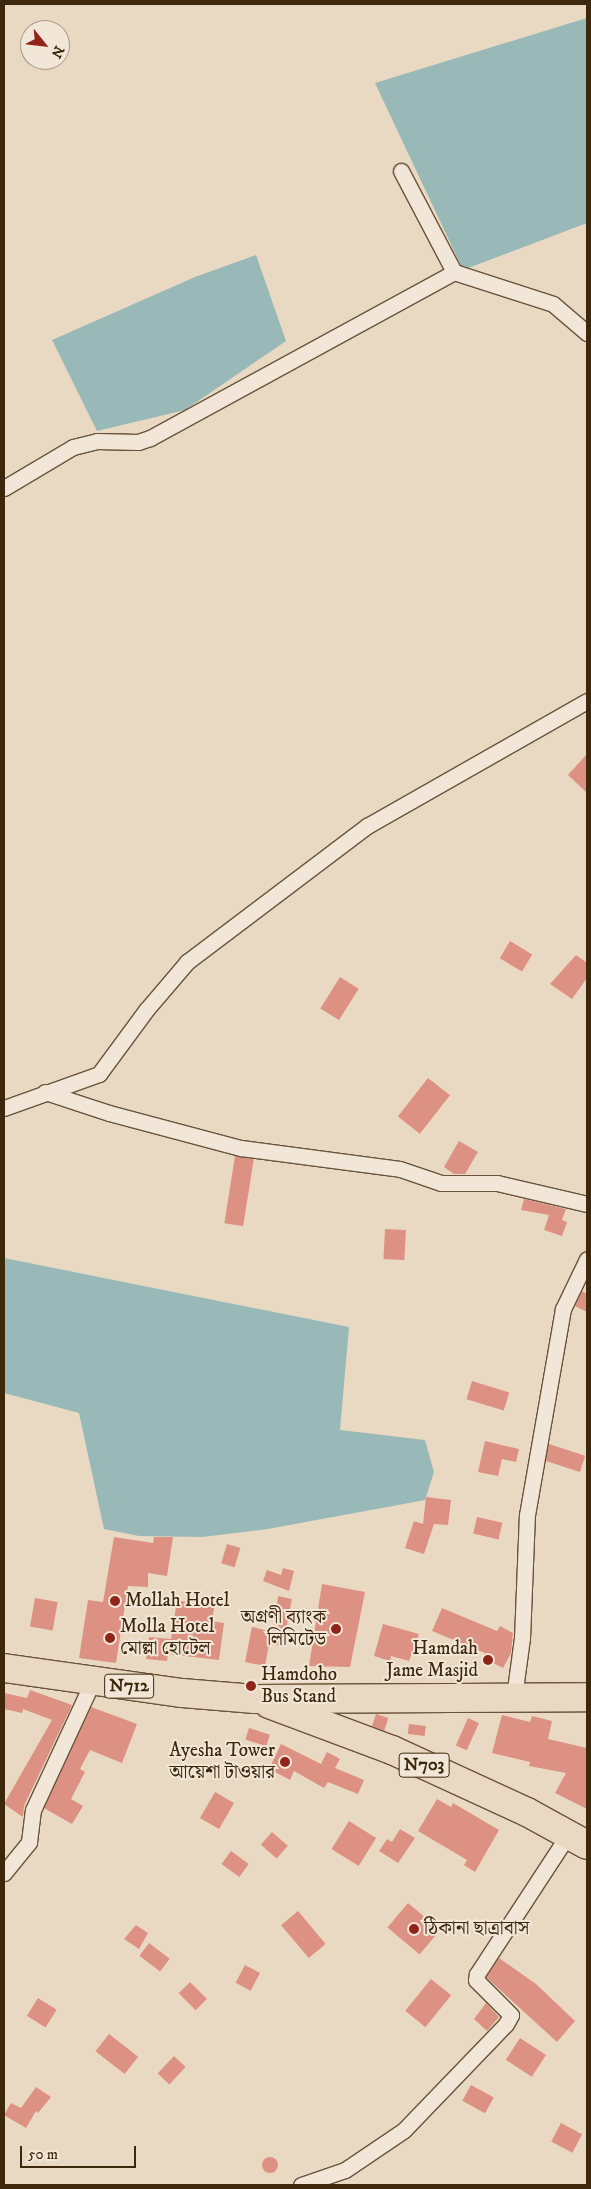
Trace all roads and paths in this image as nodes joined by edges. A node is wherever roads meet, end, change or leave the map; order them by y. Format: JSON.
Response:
{"nodes":[{"id":1,"x":401,"y":171,"type":"dead end"},
{"id":2,"x":454,"y":272,"type":"junction"},
{"id":3,"x":587,"y":333,"type":"edge"},
{"id":4,"x":4,"y":488,"type":"edge"},
{"id":5,"x":587,"y":701,"type":"edge"},
{"id":6,"x":45,"y":1092,"type":"junction"},
{"id":7,"x":4,"y":1108,"type":"edge"},
{"id":8,"x":587,"y":1204,"type":"edge"},
{"id":9,"x":587,"y":1259,"type":"edge"},
{"id":10,"x":4,"y":1668,"type":"edge"},
{"id":11,"x":93,"y":1681,"type":"junction"},
{"id":12,"x":587,"y":1696,"type":"edge"},
{"id":13,"x":514,"y":1697,"type":"junction"},
{"id":14,"x":255,"y":1698,"type":"junction"},
{"id":15,"x":578,"y":1840,"type":"edge"},
{"id":16,"x":4,"y":1873,"type":"edge"},
{"id":17,"x":302,"y":2185,"type":"edge"}],
"edges":[{"from":1,"to":2,"type":"street"},
{"from":2,"to":3,"type":"street"},
{"from":2,"to":4,"type":"street"},
{"from":5,"to":6,"type":"street"},
{"from":6,"to":7,"type":"street"},
{"from":6,"to":8,"type":"street"},
{"from":9,"to":13,"type":"street"},
{"from":10,"to":11,"type":"highway","number":"N712"},
{"from":11,"to":14,"type":"highway","number":"N712"},
{"from":11,"to":16,"type":"street"},
{"from":12,"to":13,"type":"highway","number":"N712"},
{"from":13,"to":14,"type":"highway","number":"N712"},
{"from":14,"to":15,"type":"highway","number":"N703"},
{"from":15,"to":17,"type":"street"}]}
